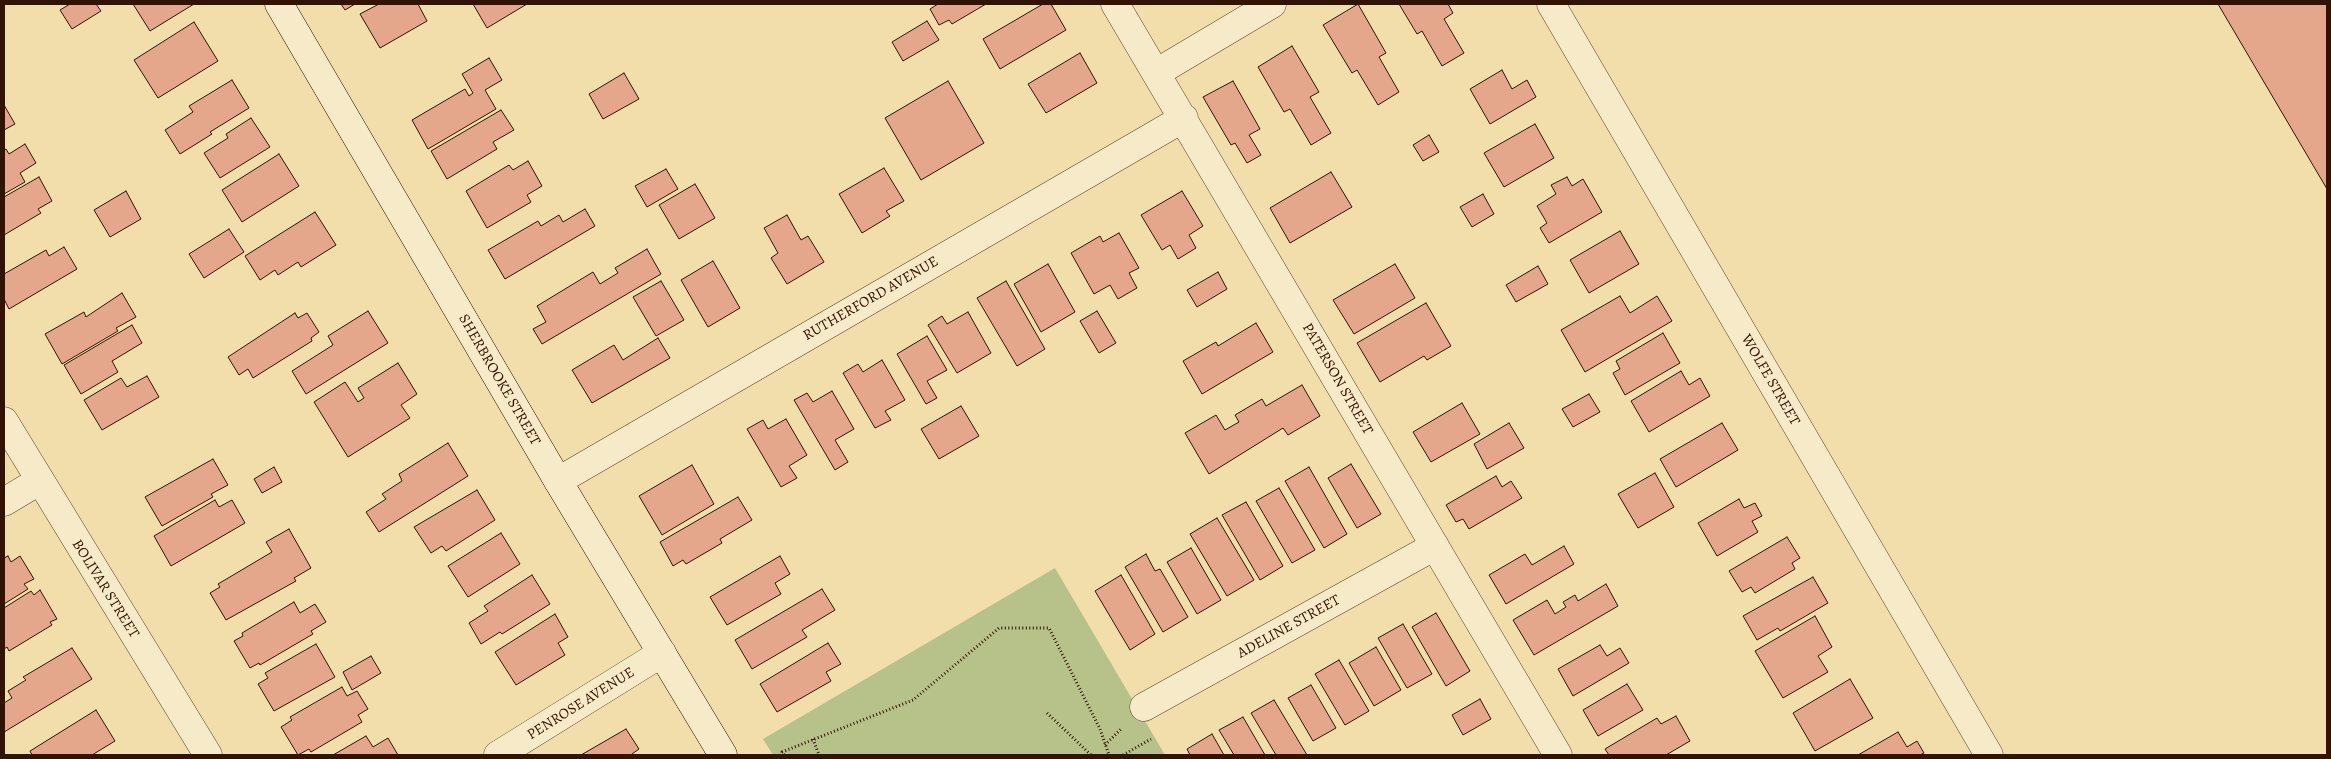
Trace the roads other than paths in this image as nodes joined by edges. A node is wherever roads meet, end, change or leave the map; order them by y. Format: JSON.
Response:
{"nodes":[{"id":1,"x":279,"y":4,"type":"edge"},
{"id":2,"x":1115,"y":4,"type":"edge"},
{"id":3,"x":1272,"y":4,"type":"edge"},
{"id":4,"x":1551,"y":4,"type":"edge"},
{"id":5,"x":1156,"y":73,"type":"junction"},
{"id":6,"x":1184,"y":118,"type":"junction"},
{"id":7,"x":4,"y":421,"type":"edge"},
{"id":8,"x":39,"y":481,"type":"junction"},
{"id":9,"x":558,"y":481,"type":"junction"},
{"id":10,"x":4,"y":502,"type":"edge"},
{"id":11,"x":1434,"y":546,"type":"junction"},
{"id":12,"x":662,"y":652,"type":"junction"},
{"id":13,"x":1144,"y":707,"type":"dead end"},
{"id":14,"x":208,"y":755,"type":"edge"},
{"id":15,"x":498,"y":755,"type":"edge"},
{"id":16,"x":723,"y":755,"type":"edge"},
{"id":17,"x":1558,"y":755,"type":"edge"},
{"id":18,"x":1989,"y":755,"type":"edge"}],
"edges":[{"from":1,"to":9,"type":"street","name":"SHERBROOKE STREET"},
{"from":2,"to":5,"type":"street","name":"PATERSON STREET"},
{"from":3,"to":5,"type":"street"},
{"from":4,"to":18,"type":"street","name":"WOLFE STREET"},
{"from":5,"to":6,"type":"street","name":"PATERSON STREET"},
{"from":6,"to":9,"type":"street","name":"RUTHERFORD AVENUE"},
{"from":6,"to":11,"type":"street","name":"PATERSON STREET"},
{"from":7,"to":8,"type":"street","name":"BOLIVAR STREET"},
{"from":8,"to":10,"type":"street"},
{"from":8,"to":14,"type":"street","name":"BOLIVAR STREET"},
{"from":9,"to":12,"type":"street","name":"SHERBROOKE STREET"},
{"from":11,"to":13,"type":"street","name":"ADELINE STREET"},
{"from":11,"to":17,"type":"street","name":"PATERSON STREET"},
{"from":12,"to":15,"type":"street","name":"PENROSE AVENUE"},
{"from":12,"to":16,"type":"street","name":"SHERBROOKE STREET"}]}
